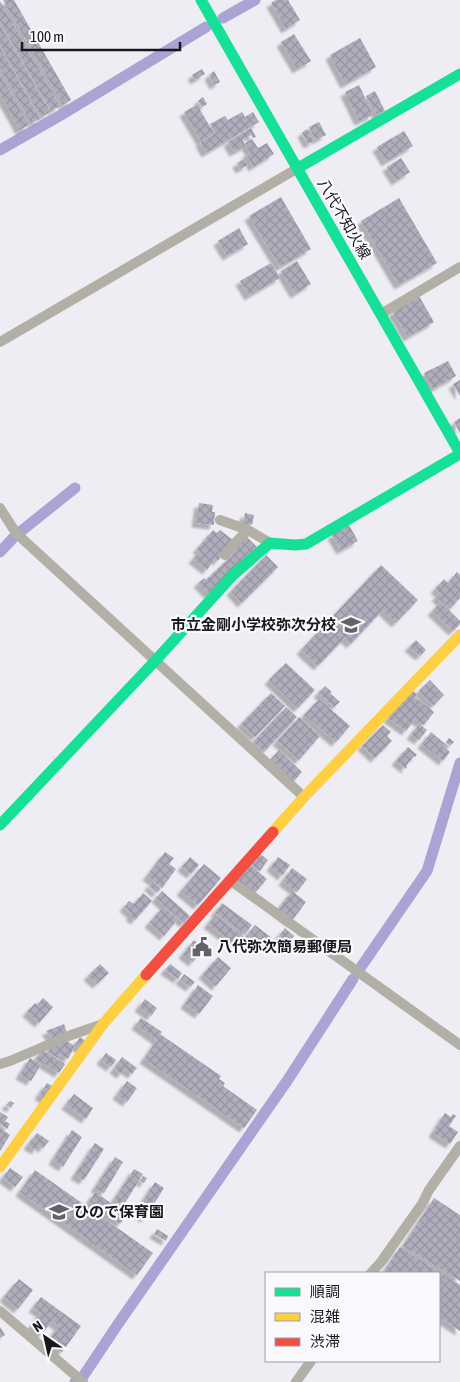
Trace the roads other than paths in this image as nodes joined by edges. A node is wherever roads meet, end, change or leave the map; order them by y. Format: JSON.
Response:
{"nodes":[{"id":1,"x":201,"y":0,"type":"edge"},
{"id":2,"x":460,"y":74,"type":"edge"},
{"id":3,"x":298,"y":168,"type":"junction"},
{"id":4,"x":460,"y":267,"type":"edge"},
{"id":5,"x":381,"y":314,"type":"junction"},
{"id":6,"x":0,"y":342,"type":"edge"},
{"id":7,"x":460,"y":453,"type":"edge"},
{"id":8,"x":0,"y":508,"type":"edge"},
{"id":9,"x":220,"y":520,"type":"dead end"},
{"id":10,"x":248,"y":530,"type":"junction"},
{"id":11,"x":270,"y":542,"type":"junction"},
{"id":12,"x":225,"y":555,"type":"dead end"},
{"id":13,"x":460,"y":635,"type":"edge"},
{"id":14,"x":155,"y":660,"type":"junction"},
{"id":15,"x":304,"y":797,"type":"junction"},
{"id":16,"x":0,"y":825,"type":"edge"},
{"id":17,"x":231,"y":880,"type":"junction"},
{"id":18,"x":103,"y":1024,"type":"junction"},
{"id":19,"x":460,"y":1044,"type":"edge"},
{"id":20,"x":0,"y":1064,"type":"edge"},
{"id":21,"x":460,"y":1146,"type":"edge"},
{"id":22,"x":0,"y":1168,"type":"edge"},
{"id":23,"x":372,"y":1272,"type":"edge"},
{"id":24,"x":0,"y":1311,"type":"edge"},
{"id":25,"x":310,"y":1362,"type":"edge"},
{"id":26,"x":80,"y":1380,"type":"edge"},
{"id":27,"x":296,"y":1382,"type":"edge"}],
"edges":[{"from":1,"to":3,"type":"street","name":"八代不知火線"},
{"from":2,"to":3,"type":"street"},
{"from":3,"to":5,"type":"street","name":"八代不知火線"},
{"from":3,"to":6,"type":"street"},
{"from":4,"to":5,"type":"street"},
{"from":5,"to":7,"type":"street","name":"八代不知火線"},
{"from":7,"to":11,"type":"street"},
{"from":8,"to":14,"type":"street"},
{"from":9,"to":10,"type":"street"},
{"from":10,"to":11,"type":"street"},
{"from":10,"to":12,"type":"street"},
{"from":11,"to":14,"type":"street"},
{"from":13,"to":15,"type":"street"},
{"from":14,"to":15,"type":"street"},
{"from":14,"to":16,"type":"street"},
{"from":15,"to":17,"type":"street"},
{"from":17,"to":18,"type":"street"},
{"from":17,"to":19,"type":"street"},
{"from":18,"to":20,"type":"street"},
{"from":18,"to":22,"type":"street"},
{"from":21,"to":23,"type":"street"},
{"from":24,"to":26,"type":"street"},
{"from":25,"to":27,"type":"street"}]}
